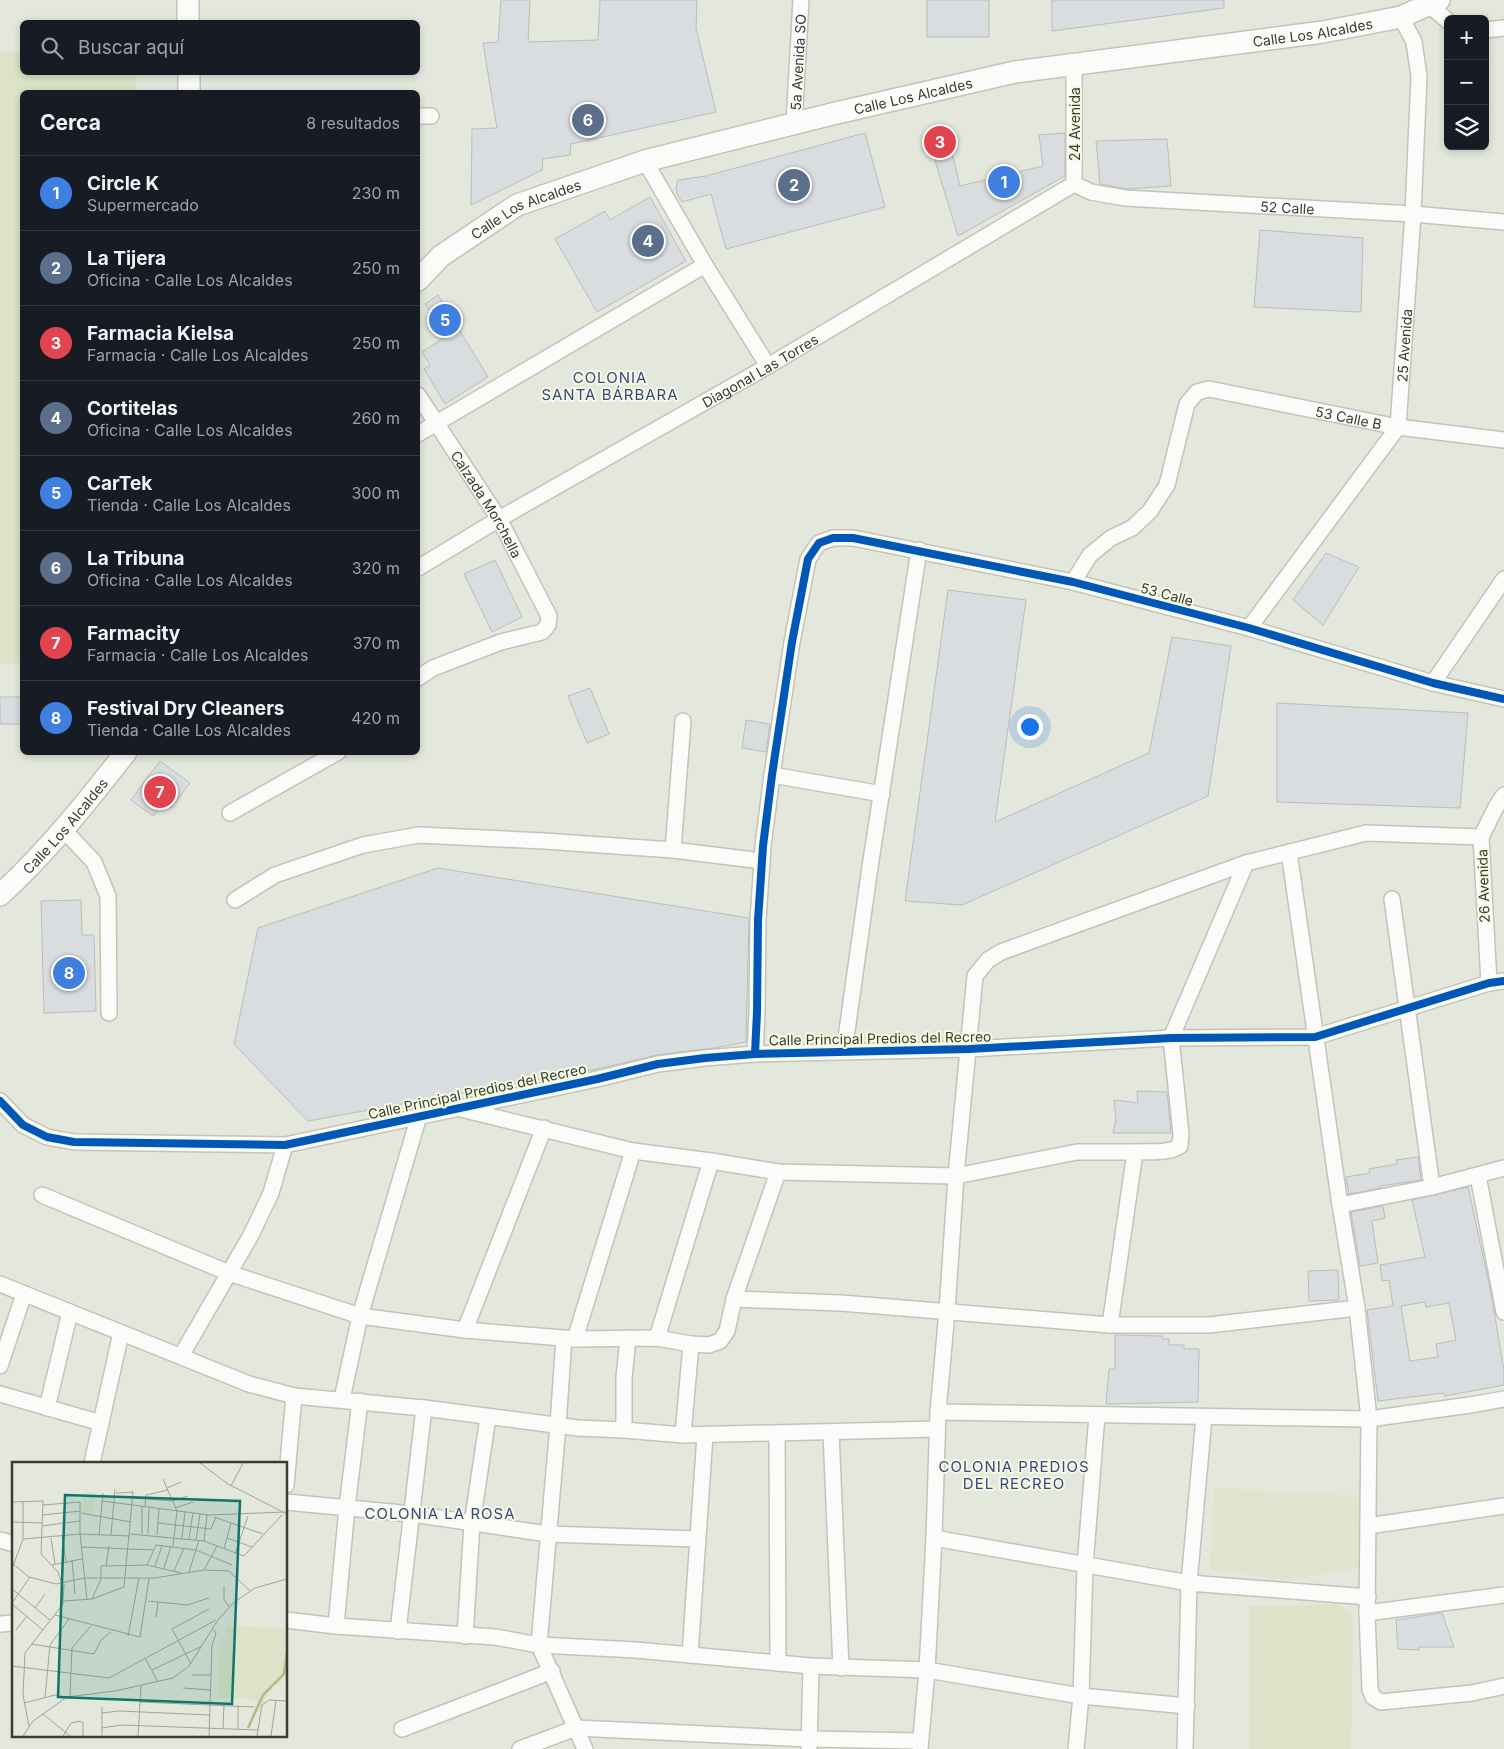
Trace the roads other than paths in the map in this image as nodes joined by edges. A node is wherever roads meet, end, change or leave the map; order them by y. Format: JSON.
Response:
{"nodes":[{"id":1,"x":188,"y":0,"type":"edge"},
{"id":2,"x":801,"y":0,"type":"edge"},
{"id":3,"x":1434,"y":3,"type":"edge"},
{"id":4,"x":1444,"y":16,"type":"edge"},
{"id":5,"x":1401,"y":17,"type":"junction"},
{"id":6,"x":188,"y":20,"type":"edge"},
{"id":7,"x":1504,"y":28,"type":"edge"},
{"id":8,"x":1489,"y":30,"type":"edge"},
{"id":9,"x":1074,"y":65,"type":"junction"},
{"id":10,"x":189,"y":75,"type":"edge"},
{"id":11,"x":189,"y":90,"type":"edge"},
{"id":12,"x":794,"y":124,"type":"junction"},
{"id":13,"x":645,"y":161,"type":"junction"},
{"id":14,"x":1074,"y":184,"type":"junction"},
{"id":15,"x":1413,"y":214,"type":"junction"},
{"id":16,"x":1504,"y":222,"type":"edge"},
{"id":17,"x":705,"y":265,"type":"junction"},
{"id":18,"x":420,"y":278,"type":"edge"},
{"id":19,"x":768,"y":366,"type":"junction"},
{"id":20,"x":420,"y":398,"type":"edge"},
{"id":21,"x":437,"y":424,"type":"junction"},
{"id":22,"x":1398,"y":428,"type":"junction"},
{"id":23,"x":420,"y":433,"type":"edge"},
{"id":24,"x":1504,"y":440,"type":"edge"},
{"id":25,"x":499,"y":519,"type":"junction"},
{"id":26,"x":919,"y":550,"type":"junction"},
{"id":27,"x":420,"y":567,"type":"edge"},
{"id":28,"x":1504,"y":579,"type":"edge"},
{"id":29,"x":1073,"y":582,"type":"junction"},
{"id":30,"x":1248,"y":628,"type":"junction"},
{"id":31,"x":420,"y":677,"type":"edge"},
{"id":32,"x":1433,"y":683,"type":"junction"},
{"id":33,"x":1504,"y":699,"type":"edge"},
{"id":34,"x":683,"y":721,"type":"dead end"},
{"id":35,"x":124,"y":755,"type":"edge"},
{"id":36,"x":333,"y":755,"type":"edge"},
{"id":37,"x":772,"y":775,"type":"junction"},
{"id":38,"x":882,"y":794,"type":"junction"},
{"id":39,"x":1504,"y":795,"type":"edge"},
{"id":40,"x":230,"y":813,"type":"dead end"},
{"id":41,"x":63,"y":829,"type":"junction"},
{"id":42,"x":1481,"y":837,"type":"junction"},
{"id":43,"x":673,"y":850,"type":"junction"},
{"id":44,"x":1289,"y":852,"type":"junction"},
{"id":45,"x":762,"y":861,"type":"junction"},
{"id":46,"x":1246,"y":863,"type":"junction"},
{"id":47,"x":0,"y":895,"type":"edge"},
{"id":48,"x":1392,"y":898,"type":"dead end"},
{"id":49,"x":235,"y":900,"type":"dead end"},
{"id":50,"x":1504,"y":981,"type":"edge"},
{"id":51,"x":1489,"y":983,"type":"junction"},
{"id":52,"x":1406,"y":1008,"type":"junction"},
{"id":53,"x":109,"y":1013,"type":"dead end"},
{"id":54,"x":1315,"y":1037,"type":"junction"},
{"id":55,"x":1171,"y":1038,"type":"junction"},
{"id":56,"x":969,"y":1050,"type":"junction"},
{"id":57,"x":844,"y":1052,"type":"junction"},
{"id":58,"x":755,"y":1054,"type":"junction"},
{"id":59,"x":0,"y":1101,"type":"edge"},
{"id":60,"x":457,"y":1108,"type":"junction"},
{"id":61,"x":419,"y":1116,"type":"junction"},
{"id":62,"x":544,"y":1128,"type":"junction"},
{"id":63,"x":285,"y":1145,"type":"junction"},
{"id":64,"x":633,"y":1151,"type":"junction"},
{"id":65,"x":1135,"y":1152,"type":"junction"},
{"id":66,"x":711,"y":1161,"type":"junction"},
{"id":67,"x":1504,"y":1168,"type":"edge"},
{"id":68,"x":778,"y":1172,"type":"junction"},
{"id":69,"x":956,"y":1176,"type":"junction"},
{"id":70,"x":1478,"y":1176,"type":"junction"},
{"id":71,"x":1432,"y":1187,"type":"junction"},
{"id":72,"x":42,"y":1196,"type":"dead end"},
{"id":73,"x":1340,"y":1205,"type":"junction"},
{"id":74,"x":229,"y":1273,"type":"junction"},
{"id":75,"x":0,"y":1284,"type":"edge"},
{"id":76,"x":24,"y":1294,"type":"junction"},
{"id":77,"x":734,"y":1299,"type":"junction"},
{"id":78,"x":1357,"y":1308,"type":"junction"},
{"id":79,"x":947,"y":1311,"type":"junction"},
{"id":80,"x":70,"y":1312,"type":"junction"},
{"id":81,"x":1504,"y":1312,"type":"edge"},
{"id":82,"x":360,"y":1316,"type":"junction"},
{"id":83,"x":1110,"y":1325,"type":"junction"},
{"id":84,"x":465,"y":1330,"type":"junction"},
{"id":85,"x":6,"y":1331,"type":"edge"},
{"id":86,"x":121,"y":1333,"type":"junction"},
{"id":87,"x":570,"y":1338,"type":"junction"},
{"id":88,"x":628,"y":1338,"type":"junction"},
{"id":89,"x":657,"y":1338,"type":"junction"},
{"id":90,"x":692,"y":1344,"type":"junction"},
{"id":91,"x":181,"y":1356,"type":"junction"},
{"id":92,"x":0,"y":1366,"type":"edge"},
{"id":93,"x":0,"y":1394,"type":"edge"},
{"id":94,"x":294,"y":1396,"type":"junction"},
{"id":95,"x":1504,"y":1399,"type":"edge"},
{"id":96,"x":342,"y":1400,"type":"junction"},
{"id":97,"x":360,"y":1402,"type":"junction"},
{"id":98,"x":48,"y":1408,"type":"junction"},
{"id":99,"x":424,"y":1408,"type":"junction"},
{"id":100,"x":938,"y":1412,"type":"junction"},
{"id":101,"x":1097,"y":1415,"type":"junction"},
{"id":102,"x":488,"y":1417,"type":"junction"},
{"id":103,"x":1204,"y":1417,"type":"junction"},
{"id":104,"x":1369,"y":1419,"type":"junction"},
{"id":105,"x":101,"y":1423,"type":"junction"},
{"id":106,"x":558,"y":1424,"type":"junction"},
{"id":107,"x":938,"y":1429,"type":"junction"},
{"id":108,"x":624,"y":1430,"type":"junction"},
{"id":109,"x":831,"y":1432,"type":"junction"},
{"id":110,"x":777,"y":1434,"type":"junction"},
{"id":111,"x":683,"y":1435,"type":"junction"},
{"id":112,"x":705,"y":1435,"type":"junction"},
{"id":113,"x":92,"y":1462,"type":"edge"},
{"id":114,"x":288,"y":1463,"type":"edge"},
{"id":115,"x":288,"y":1502,"type":"edge"},
{"id":116,"x":1504,"y":1506,"type":"edge"},
{"id":117,"x":347,"y":1507,"type":"junction"},
{"id":118,"x":412,"y":1514,"type":"junction"},
{"id":119,"x":472,"y":1524,"type":"junction"},
{"id":120,"x":1368,"y":1526,"type":"junction"},
{"id":121,"x":548,"y":1534,"type":"junction"},
{"id":122,"x":698,"y":1538,"type":"junction"},
{"id":123,"x":934,"y":1538,"type":"junction"},
{"id":124,"x":1085,"y":1566,"type":"junction"},
{"id":125,"x":1190,"y":1583,"type":"junction"},
{"id":126,"x":1504,"y":1595,"type":"edge"},
{"id":127,"x":1368,"y":1597,"type":"junction"},
{"id":128,"x":1367,"y":1613,"type":"junction"},
{"id":129,"x":288,"y":1620,"type":"edge"},
{"id":130,"x":336,"y":1626,"type":"junction"},
{"id":131,"x":398,"y":1631,"type":"junction"},
{"id":132,"x":465,"y":1636,"type":"junction"},
{"id":133,"x":539,"y":1645,"type":"junction"},
{"id":134,"x":690,"y":1655,"type":"junction"},
{"id":135,"x":778,"y":1663,"type":"junction"},
{"id":136,"x":811,"y":1666,"type":"junction"},
{"id":137,"x":841,"y":1668,"type":"junction"},
{"id":138,"x":927,"y":1670,"type":"junction"},
{"id":139,"x":552,"y":1671,"type":"junction"},
{"id":140,"x":1504,"y":1686,"type":"edge"},
{"id":141,"x":1081,"y":1696,"type":"junction"},
{"id":142,"x":1187,"y":1706,"type":"junction"},
{"id":143,"x":576,"y":1728,"type":"junction"},
{"id":144,"x":402,"y":1729,"type":"dead end"},
{"id":145,"x":809,"y":1744,"type":"edge"},
{"id":146,"x":920,"y":1745,"type":"edge"},
{"id":147,"x":520,"y":1749,"type":"edge"},
{"id":148,"x":585,"y":1749,"type":"edge"},
{"id":149,"x":1076,"y":1749,"type":"edge"},
{"id":150,"x":1185,"y":1749,"type":"edge"}],
"edges":[{"from":1,"to":6,"type":"main road"},
{"from":2,"to":12,"type":"street","name":"5a Avenida SO"},
{"from":3,"to":4,"type":"street"},
{"from":3,"to":5,"type":"main road","name":"Calle Los Alcaldes"},
{"from":5,"to":9,"type":"main road","name":"Calle Los Alcaldes"},
{"from":5,"to":15,"type":"street","name":"25 Avenida"},
{"from":7,"to":8,"type":"street"},
{"from":9,"to":12,"type":"main road","name":"Calle Los Alcaldes"},
{"from":9,"to":14,"type":"street","name":"24 Avenida"},
{"from":10,"to":11,"type":"main road"},
{"from":12,"to":13,"type":"main road","name":"Calle Los Alcaldes"},
{"from":13,"to":17,"type":"street"},
{"from":13,"to":18,"type":"main road","name":"Calle Los Alcaldes"},
{"from":14,"to":15,"type":"street","name":"52 Calle"},
{"from":14,"to":19,"type":"street","name":"Diagonal Las Torres"},
{"from":15,"to":16,"type":"street","name":"52 Calle"},
{"from":15,"to":22,"type":"street","name":"25 Avenida"},
{"from":17,"to":19,"type":"street"},
{"from":17,"to":21,"type":"street"},
{"from":19,"to":25,"type":"street","name":"Diagonal Las Torres"},
{"from":20,"to":21,"type":"street","name":"Calzada Morchella"},
{"from":21,"to":23,"type":"street"},
{"from":21,"to":25,"type":"street","name":"Calzada Morchella"},
{"from":22,"to":24,"type":"street","name":"53 Calle B"},
{"from":22,"to":29,"type":"street","name":"53 Calle B"},
{"from":22,"to":30,"type":"street"},
{"from":25,"to":27,"type":"street","name":"Diagonal Las Torres"},
{"from":25,"to":31,"type":"street","name":"Calzada Morchella"},
{"from":26,"to":29,"type":"street","name":"53 Calle"},
{"from":26,"to":37,"type":"street","name":"53 Calle"},
{"from":26,"to":38,"type":"street"},
{"from":28,"to":32,"type":"street"},
{"from":29,"to":30,"type":"street","name":"53 Calle"},
{"from":30,"to":32,"type":"street","name":"53 Calle"},
{"from":32,"to":33,"type":"street","name":"53 Calle"},
{"from":34,"to":43,"type":"street"},
{"from":35,"to":41,"type":"main road","name":"Calle Los Alcaldes"},
{"from":36,"to":40,"type":"street"},
{"from":37,"to":38,"type":"street"},
{"from":37,"to":45,"type":"street"},
{"from":38,"to":57,"type":"street"},
{"from":39,"to":42,"type":"street","name":"26 Avenida"},
{"from":41,"to":47,"type":"main road","name":"Calle Los Alcaldes"},
{"from":41,"to":53,"type":"street"},
{"from":42,"to":44,"type":"street"},
{"from":42,"to":51,"type":"street","name":"26 Avenida"},
{"from":43,"to":45,"type":"street"},
{"from":43,"to":49,"type":"street"},
{"from":44,"to":46,"type":"street"},
{"from":44,"to":54,"type":"street"},
{"from":45,"to":58,"type":"street"},
{"from":46,"to":55,"type":"street"},
{"from":46,"to":56,"type":"street"},
{"from":48,"to":52,"type":"street"},
{"from":50,"to":51,"type":"street","name":"Calle Principal Predios del Recreo"},
{"from":51,"to":52,"type":"street","name":"Calle Principal Predios del Recreo"},
{"from":52,"to":54,"type":"street","name":"Calle Principal Predios del Recreo"},
{"from":52,"to":71,"type":"street"},
{"from":54,"to":55,"type":"street","name":"Calle Principal Predios del Recreo"},
{"from":54,"to":73,"type":"street"},
{"from":55,"to":56,"type":"street","name":"Calle Principal Predios del Recreo"},
{"from":55,"to":65,"type":"street"},
{"from":56,"to":57,"type":"street","name":"Calle Principal Predios del Recreo"},
{"from":56,"to":69,"type":"street"},
{"from":57,"to":58,"type":"street","name":"Calle Principal Predios del Recreo"},
{"from":58,"to":60,"type":"street","name":"Calle Principal Predios del Recreo"},
{"from":59,"to":63,"type":"street","name":"Calle Principal Predios del Recreo"},
{"from":60,"to":61,"type":"street","name":"Calle Principal Predios del Recreo"},
{"from":60,"to":62,"type":"street"},
{"from":61,"to":63,"type":"street","name":"Calle Principal Predios del Recreo"},
{"from":61,"to":82,"type":"street"},
{"from":62,"to":64,"type":"street"},
{"from":62,"to":84,"type":"street"},
{"from":63,"to":74,"type":"street"},
{"from":64,"to":66,"type":"street"},
{"from":64,"to":87,"type":"street"},
{"from":65,"to":69,"type":"street"},
{"from":65,"to":83,"type":"street"},
{"from":66,"to":68,"type":"street"},
{"from":66,"to":89,"type":"street"},
{"from":67,"to":70,"type":"street"},
{"from":68,"to":69,"type":"street"},
{"from":68,"to":77,"type":"street"},
{"from":69,"to":79,"type":"street"},
{"from":70,"to":71,"type":"street"},
{"from":70,"to":81,"type":"street"},
{"from":71,"to":73,"type":"street"},
{"from":72,"to":74,"type":"street"},
{"from":73,"to":78,"type":"street"},
{"from":74,"to":82,"type":"street"},
{"from":74,"to":91,"type":"street"},
{"from":75,"to":76,"type":"street"},
{"from":76,"to":80,"type":"street"},
{"from":76,"to":85,"type":"street"},
{"from":77,"to":79,"type":"street"},
{"from":77,"to":90,"type":"street"},
{"from":78,"to":83,"type":"street"},
{"from":78,"to":104,"type":"street"},
{"from":79,"to":83,"type":"street"},
{"from":79,"to":100,"type":"street"},
{"from":80,"to":86,"type":"street"},
{"from":80,"to":98,"type":"street"},
{"from":82,"to":84,"type":"street"},
{"from":82,"to":96,"type":"street"},
{"from":84,"to":87,"type":"street"},
{"from":85,"to":92,"type":"street"},
{"from":86,"to":91,"type":"street"},
{"from":86,"to":105,"type":"street"},
{"from":87,"to":88,"type":"street"},
{"from":87,"to":106,"type":"street"},
{"from":88,"to":89,"type":"street"},
{"from":88,"to":108,"type":"street"},
{"from":89,"to":90,"type":"street"},
{"from":90,"to":111,"type":"street"},
{"from":91,"to":94,"type":"street"},
{"from":93,"to":98,"type":"street"},
{"from":94,"to":96,"type":"street"},
{"from":94,"to":114,"type":"street"},
{"from":95,"to":104,"type":"street"},
{"from":96,"to":97,"type":"street"},
{"from":97,"to":99,"type":"street"},
{"from":97,"to":117,"type":"street"},
{"from":98,"to":105,"type":"street"},
{"from":99,"to":102,"type":"street"},
{"from":99,"to":118,"type":"street"},
{"from":100,"to":101,"type":"street"},
{"from":100,"to":107,"type":"street"},
{"from":101,"to":103,"type":"street"},
{"from":101,"to":124,"type":"street"},
{"from":102,"to":106,"type":"street"},
{"from":102,"to":119,"type":"street"},
{"from":103,"to":104,"type":"street"},
{"from":103,"to":125,"type":"street"},
{"from":104,"to":120,"type":"street"},
{"from":105,"to":113,"type":"street"},
{"from":106,"to":108,"type":"street"},
{"from":106,"to":121,"type":"street"},
{"from":107,"to":109,"type":"street"},
{"from":107,"to":123,"type":"street"},
{"from":108,"to":111,"type":"street"},
{"from":109,"to":110,"type":"street"},
{"from":109,"to":137,"type":"street"},
{"from":110,"to":112,"type":"street"},
{"from":110,"to":135,"type":"street"},
{"from":111,"to":112,"type":"street"},
{"from":112,"to":122,"type":"street"},
{"from":115,"to":117,"type":"street"},
{"from":116,"to":120,"type":"street"},
{"from":117,"to":118,"type":"street"},
{"from":117,"to":130,"type":"street"},
{"from":118,"to":119,"type":"street"},
{"from":118,"to":131,"type":"street"},
{"from":119,"to":121,"type":"street"},
{"from":119,"to":132,"type":"street"},
{"from":120,"to":127,"type":"street"},
{"from":121,"to":122,"type":"street"},
{"from":121,"to":133,"type":"street"},
{"from":122,"to":134,"type":"street"},
{"from":123,"to":124,"type":"street"},
{"from":123,"to":138,"type":"street"},
{"from":124,"to":125,"type":"street"},
{"from":124,"to":141,"type":"street"},
{"from":125,"to":127,"type":"street"},
{"from":125,"to":142,"type":"street"},
{"from":126,"to":128,"type":"street"},
{"from":127,"to":128,"type":"street"},
{"from":128,"to":140,"type":"street"},
{"from":129,"to":130,"type":"street"},
{"from":130,"to":131,"type":"street"},
{"from":131,"to":132,"type":"street"},
{"from":132,"to":133,"type":"street"},
{"from":133,"to":134,"type":"street"},
{"from":133,"to":139,"type":"street"},
{"from":134,"to":135,"type":"street"},
{"from":135,"to":136,"type":"street"},
{"from":136,"to":137,"type":"street"},
{"from":136,"to":145,"type":"street"},
{"from":137,"to":138,"type":"street"},
{"from":138,"to":141,"type":"street"},
{"from":138,"to":146,"type":"street"},
{"from":139,"to":143,"type":"street"},
{"from":139,"to":144,"type":"street"},
{"from":141,"to":142,"type":"street"},
{"from":141,"to":149,"type":"street"},
{"from":142,"to":150,"type":"street"},
{"from":143,"to":145,"type":"street"},
{"from":143,"to":147,"type":"street"},
{"from":143,"to":148,"type":"street"},
{"from":145,"to":146,"type":"street"}]}
